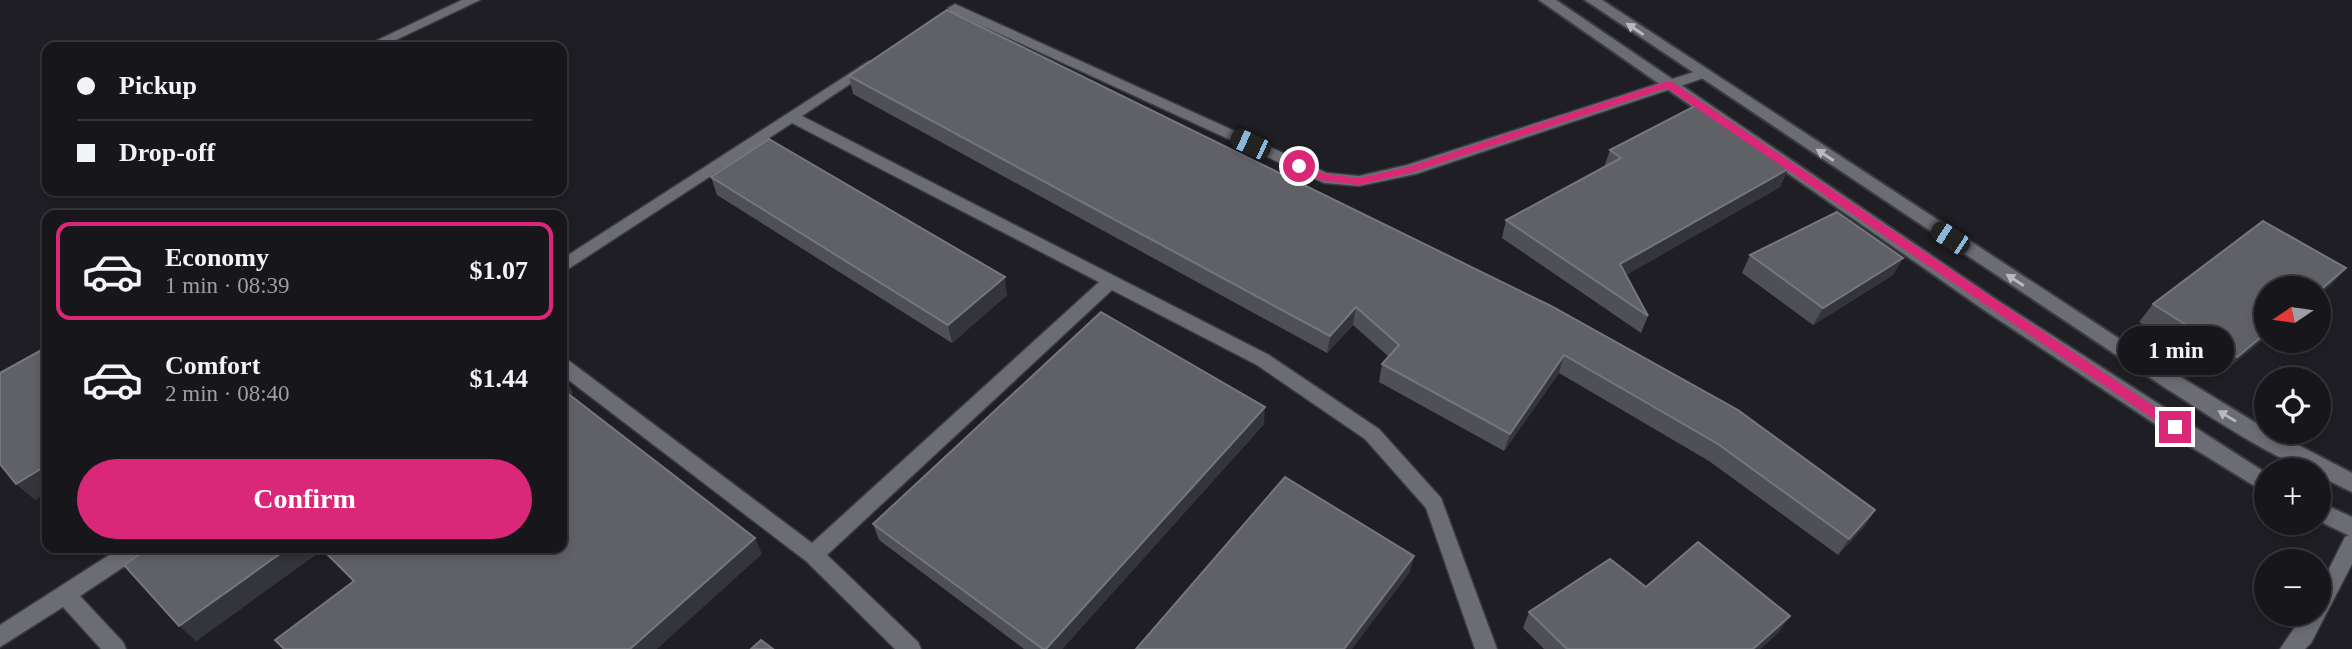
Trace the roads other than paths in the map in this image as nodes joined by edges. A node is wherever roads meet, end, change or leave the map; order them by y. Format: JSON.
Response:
{"nodes":[{"id":1,"x":473,"y":0,"type":"edge"},
{"id":2,"x":1546,"y":0,"type":"edge"},
{"id":3,"x":1592,"y":0,"type":"edge"},
{"id":4,"x":955,"y":8,"type":"edge"},
{"id":5,"x":381,"y":42,"type":"edge"},
{"id":6,"x":885,"y":54,"type":"edge"},
{"id":7,"x":1702,"y":74,"type":"junction"},
{"id":8,"x":1669,"y":84,"type":"junction"},
{"id":9,"x":791,"y":116,"type":"junction"},
{"id":10,"x":567,"y":264,"type":"edge"},
{"id":11,"x":1110,"y":282,"type":"junction"},
{"id":12,"x":2040,"y":297,"type":"junction"},
{"id":13,"x":2008,"y":316,"type":"junction"},
{"id":14,"x":567,"y":369,"type":"edge"},
{"id":15,"x":2254,"y":476,"type":"edge"},
{"id":16,"x":2352,"y":483,"type":"edge"},
{"id":17,"x":2331,"y":517,"type":"edge"},
{"id":18,"x":2352,"y":528,"type":"edge"},
{"id":19,"x":2352,"y":543,"type":"edge"},
{"id":20,"x":129,"y":553,"type":"edge"},
{"id":21,"x":813,"y":555,"type":"junction"},
{"id":22,"x":2331,"y":586,"type":"edge"},
{"id":23,"x":66,"y":595,"type":"junction"},
{"id":24,"x":2309,"y":626,"type":"edge"},
{"id":25,"x":0,"y":637,"type":"edge"},
{"id":26,"x":116,"y":649,"type":"edge"},
{"id":27,"x":910,"y":649,"type":"edge"},
{"id":28,"x":1486,"y":649,"type":"edge"},
{"id":29,"x":2291,"y":649,"type":"edge"}],
"edges":[{"from":1,"to":5,"type":"lane"},
{"from":2,"to":8,"type":"street"},
{"from":7,"to":3,"type":"street","one_way":true},
{"from":4,"to":8,"type":"lane"},
{"from":6,"to":9,"type":"lane"},
{"from":7,"to":8,"type":"lane"},
{"from":12,"to":7,"type":"street","one_way":true},
{"from":8,"to":13,"type":"street"},
{"from":9,"to":10,"type":"lane"},
{"from":9,"to":11,"type":"lane"},
{"from":11,"to":21,"type":"lane"},
{"from":11,"to":28,"type":"lane"},
{"from":12,"to":13,"type":"street"},
{"from":16,"to":12,"type":"street","one_way":true},
{"from":13,"to":15,"type":"street"},
{"from":14,"to":21,"type":"lane"},
{"from":17,"to":18,"type":"street"},
{"from":19,"to":22,"type":"lane"},
{"from":20,"to":23,"type":"lane"},
{"from":21,"to":27,"type":"lane"},
{"from":23,"to":25,"type":"lane"},
{"from":23,"to":26,"type":"lane"},
{"from":24,"to":29,"type":"lane"}]}
